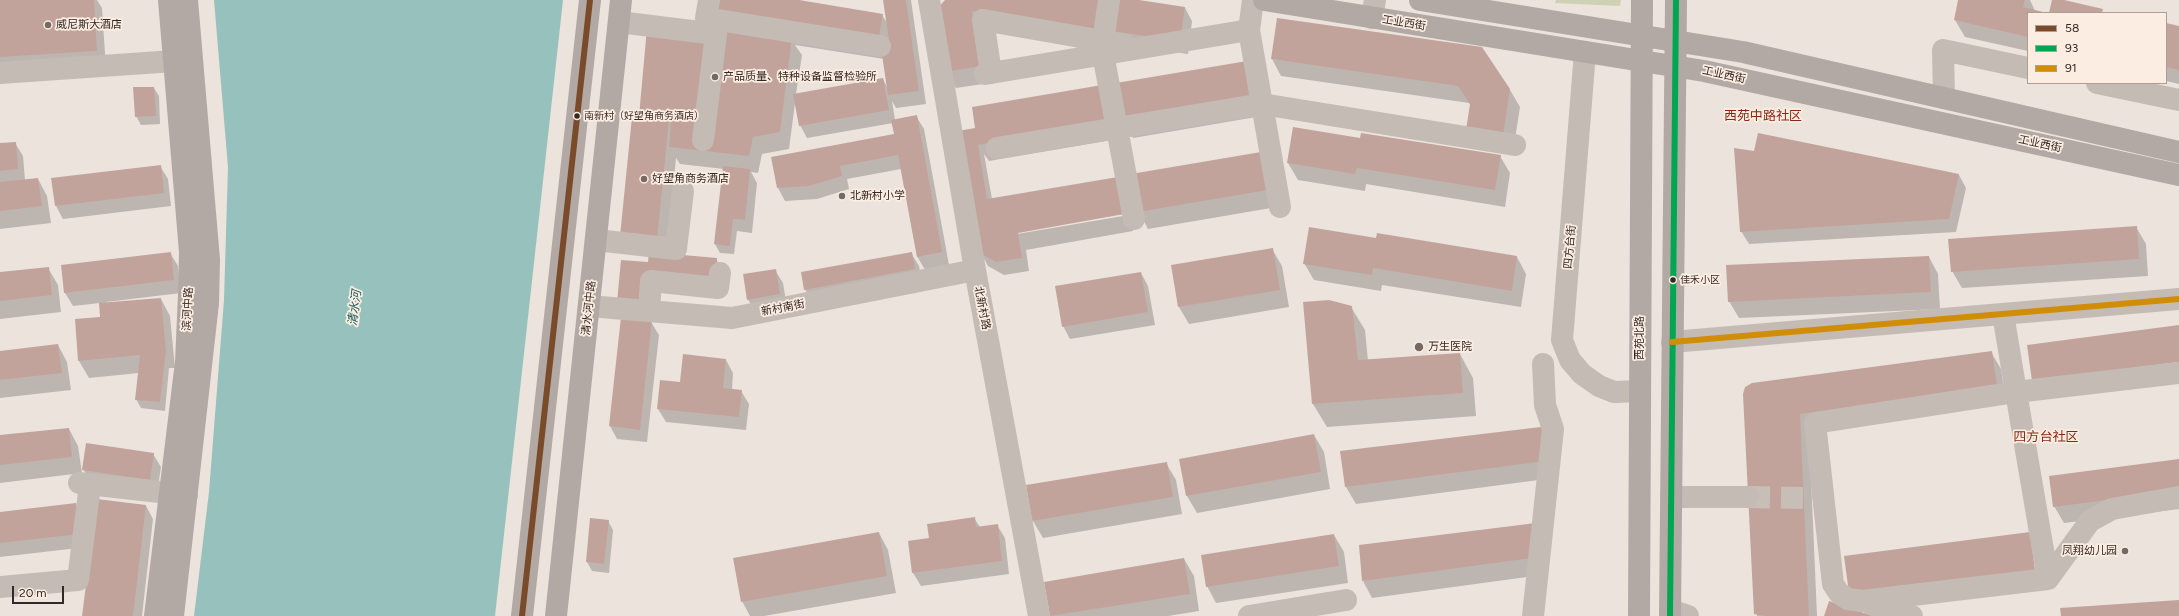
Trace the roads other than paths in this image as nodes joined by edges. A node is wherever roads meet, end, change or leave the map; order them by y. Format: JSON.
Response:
{"nodes":[{"id":1,"x":168,"y":0,"type":"edge"},
{"id":2,"x":187,"y":0,"type":"edge"},
{"id":3,"x":590,"y":0,"type":"edge"},
{"id":4,"x":621,"y":0,"type":"edge"},
{"id":5,"x":709,"y":0,"type":"edge"},
{"id":6,"x":929,"y":0,"type":"edge"},
{"id":7,"x":1109,"y":0,"type":"edge"},
{"id":8,"x":1253,"y":0,"type":"edge"},
{"id":9,"x":1264,"y":0,"type":"edge"},
{"id":10,"x":1420,"y":0,"type":"edge"},
{"id":11,"x":1642,"y":0,"type":"edge"},
{"id":12,"x":1676,"y":0,"type":"edge"},
{"id":13,"x":1373,"y":9,"type":"edge"},
{"id":14,"x":619,"y":22,"type":"junction"},
{"id":15,"x":1249,"y":30,"type":"junction"},
{"id":16,"x":1642,"y":35,"type":"junction"},
{"id":17,"x":1676,"y":40,"type":"junction"},
{"id":18,"x":880,"y":46,"type":"dead end"},
{"id":19,"x":1103,"y":47,"type":"junction"},
{"id":20,"x":1585,"y":52,"type":"junction"},
{"id":21,"x":1642,"y":60,"type":"junction"},
{"id":22,"x":174,"y":61,"type":"junction"},
{"id":23,"x":1674,"y":66,"type":"junction"},
{"id":24,"x":2027,"y":68,"type":"edge"},
{"id":25,"x":0,"y":74,"type":"edge"},
{"id":26,"x":2102,"y":84,"type":"edge"},
{"id":27,"x":1944,"y":98,"type":"junction"},
{"id":28,"x":2179,"y":100,"type":"edge"},
{"id":29,"x":1262,"y":104,"type":"junction"},
{"id":30,"x":1116,"y":128,"type":"junction"},
{"id":31,"x":703,"y":140,"type":"dead end"},
{"id":32,"x":1515,"y":145,"type":"dead end"},
{"id":33,"x":997,"y":148,"type":"dead end"},
{"id":34,"x":2179,"y":152,"type":"edge"},
{"id":35,"x":2179,"y":175,"type":"edge"},
{"id":36,"x":683,"y":192,"type":"dead end"},
{"id":37,"x":1280,"y":206,"type":"dead end"},
{"id":38,"x":1134,"y":219,"type":"dead end"},
{"id":39,"x":596,"y":240,"type":"junction"},
{"id":40,"x":975,"y":270,"type":"junction"},
{"id":41,"x":720,"y":273,"type":"dead end"},
{"id":42,"x":2179,"y":299,"type":"edge"},
{"id":43,"x":589,"y":306,"type":"junction"},
{"id":44,"x":649,"y":312,"type":"junction"},
{"id":45,"x":2003,"y":314,"type":"junction"},
{"id":46,"x":1672,"y":342,"type":"junction"},
{"id":47,"x":1570,"y":360,"type":"junction"},
{"id":48,"x":2179,"y":373,"type":"edge"},
{"id":49,"x":1640,"y":391,"type":"junction"},
{"id":50,"x":2016,"y":392,"type":"junction"},
{"id":51,"x":178,"y":494,"type":"junction"},
{"id":52,"x":1671,"y":497,"type":"junction"},
{"id":53,"x":1748,"y":497,"type":"tunnel mouth"},
{"id":54,"x":2179,"y":497,"type":"edge"},
{"id":55,"x":2048,"y":579,"type":"junction"},
{"id":56,"x":0,"y":587,"type":"edge"},
{"id":57,"x":1862,"y":601,"type":"junction"},
{"id":58,"x":1346,"y":610,"type":"edge"},
{"id":59,"x":1676,"y":614,"type":"edge"},
{"id":60,"x":154,"y":616,"type":"edge"},
{"id":61,"x":173,"y":616,"type":"edge"},
{"id":62,"x":522,"y":616,"type":"edge"},
{"id":63,"x":556,"y":616,"type":"edge"},
{"id":64,"x":1039,"y":616,"type":"edge"},
{"id":65,"x":1249,"y":616,"type":"edge"},
{"id":66,"x":1533,"y":616,"type":"edge"},
{"id":67,"x":1639,"y":616,"type":"edge"},
{"id":68,"x":1912,"y":616,"type":"edge"}],
"edges":[{"from":1,"to":22,"type":"main road","name":"滨河中路"},
{"from":2,"to":51,"type":"main road","name":"滨河中路"},
{"from":3,"to":62,"type":"main road"},
{"from":4,"to":14,"type":"main road","name":"清水河中路"},
{"from":5,"to":18,"type":"street"},
{"from":6,"to":40,"type":"street","name":"北新村路"},
{"from":7,"to":19,"type":"street"},
{"from":8,"to":15,"type":"street"},
{"from":9,"to":13,"type":"main road","name":"工业西街"},
{"from":10,"to":16,"type":"main road","name":"工业西街"},
{"from":11,"to":16,"type":"main road","name":"西苑北路"},
{"from":12,"to":17,"type":"main road"},
{"from":13,"to":20,"type":"main road","name":"工业西街"},
{"from":14,"to":31,"type":"street"},
{"from":14,"to":39,"type":"main road","name":"清水河中路"},
{"from":15,"to":19,"type":"street"},
{"from":15,"to":29,"type":"street"},
{"from":16,"to":17,"type":"main road","name":"工业西街"},
{"from":16,"to":21,"type":"main road","name":"西苑北路"},
{"from":17,"to":23,"type":"main road"},
{"from":17,"to":27,"type":"main road","name":"工业西街"},
{"from":19,"to":19,"type":"street"},
{"from":19,"to":30,"type":"street"},
{"from":20,"to":21,"type":"main road","name":"工业西街"},
{"from":20,"to":47,"type":"street","name":"四方台街"},
{"from":21,"to":23,"type":"main road","name":"工业西街"},
{"from":21,"to":49,"type":"main road","name":"西苑北路"},
{"from":22,"to":25,"type":"street"},
{"from":22,"to":51,"type":"main road","name":"滨河中路"},
{"from":23,"to":35,"type":"main road","name":"工业西街"},
{"from":23,"to":46,"type":"main road"},
{"from":24,"to":27,"type":"street"},
{"from":26,"to":28,"type":"street"},
{"from":27,"to":34,"type":"main road","name":"工业西街"},
{"from":29,"to":30,"type":"street"},
{"from":29,"to":32,"type":"street"},
{"from":29,"to":37,"type":"street"},
{"from":30,"to":33,"type":"street"},
{"from":30,"to":38,"type":"street"},
{"from":36,"to":39,"type":"street"},
{"from":39,"to":43,"type":"main road","name":"清水河中路"},
{"from":40,"to":44,"type":"street","name":"新村南街"},
{"from":40,"to":64,"type":"street","name":"北新村路"},
{"from":41,"to":44,"type":"street"},
{"from":42,"to":45,"type":"street"},
{"from":43,"to":44,"type":"street","name":"新村南街"},
{"from":43,"to":63,"type":"main road","name":"清水河中路"},
{"from":45,"to":46,"type":"street"},
{"from":45,"to":50,"type":"street"},
{"from":46,"to":52,"type":"main road"},
{"from":47,"to":49,"type":"street","name":"四方台街"},
{"from":47,"to":66,"type":"street"},
{"from":48,"to":50,"type":"street"},
{"from":49,"to":67,"type":"main road","name":"西苑北路"},
{"from":50,"to":55,"type":"street"},
{"from":50,"to":57,"type":"street"},
{"from":51,"to":56,"type":"street"},
{"from":51,"to":60,"type":"main road","name":"滨河中路"},
{"from":51,"to":61,"type":"main road","name":"滨河中路"},
{"from":52,"to":53,"type":"street"},
{"from":52,"to":59,"type":"main road"},
{"from":54,"to":55,"type":"street"},
{"from":55,"to":57,"type":"street"},
{"from":57,"to":68,"type":"street"},
{"from":58,"to":65,"type":"street"}]}
